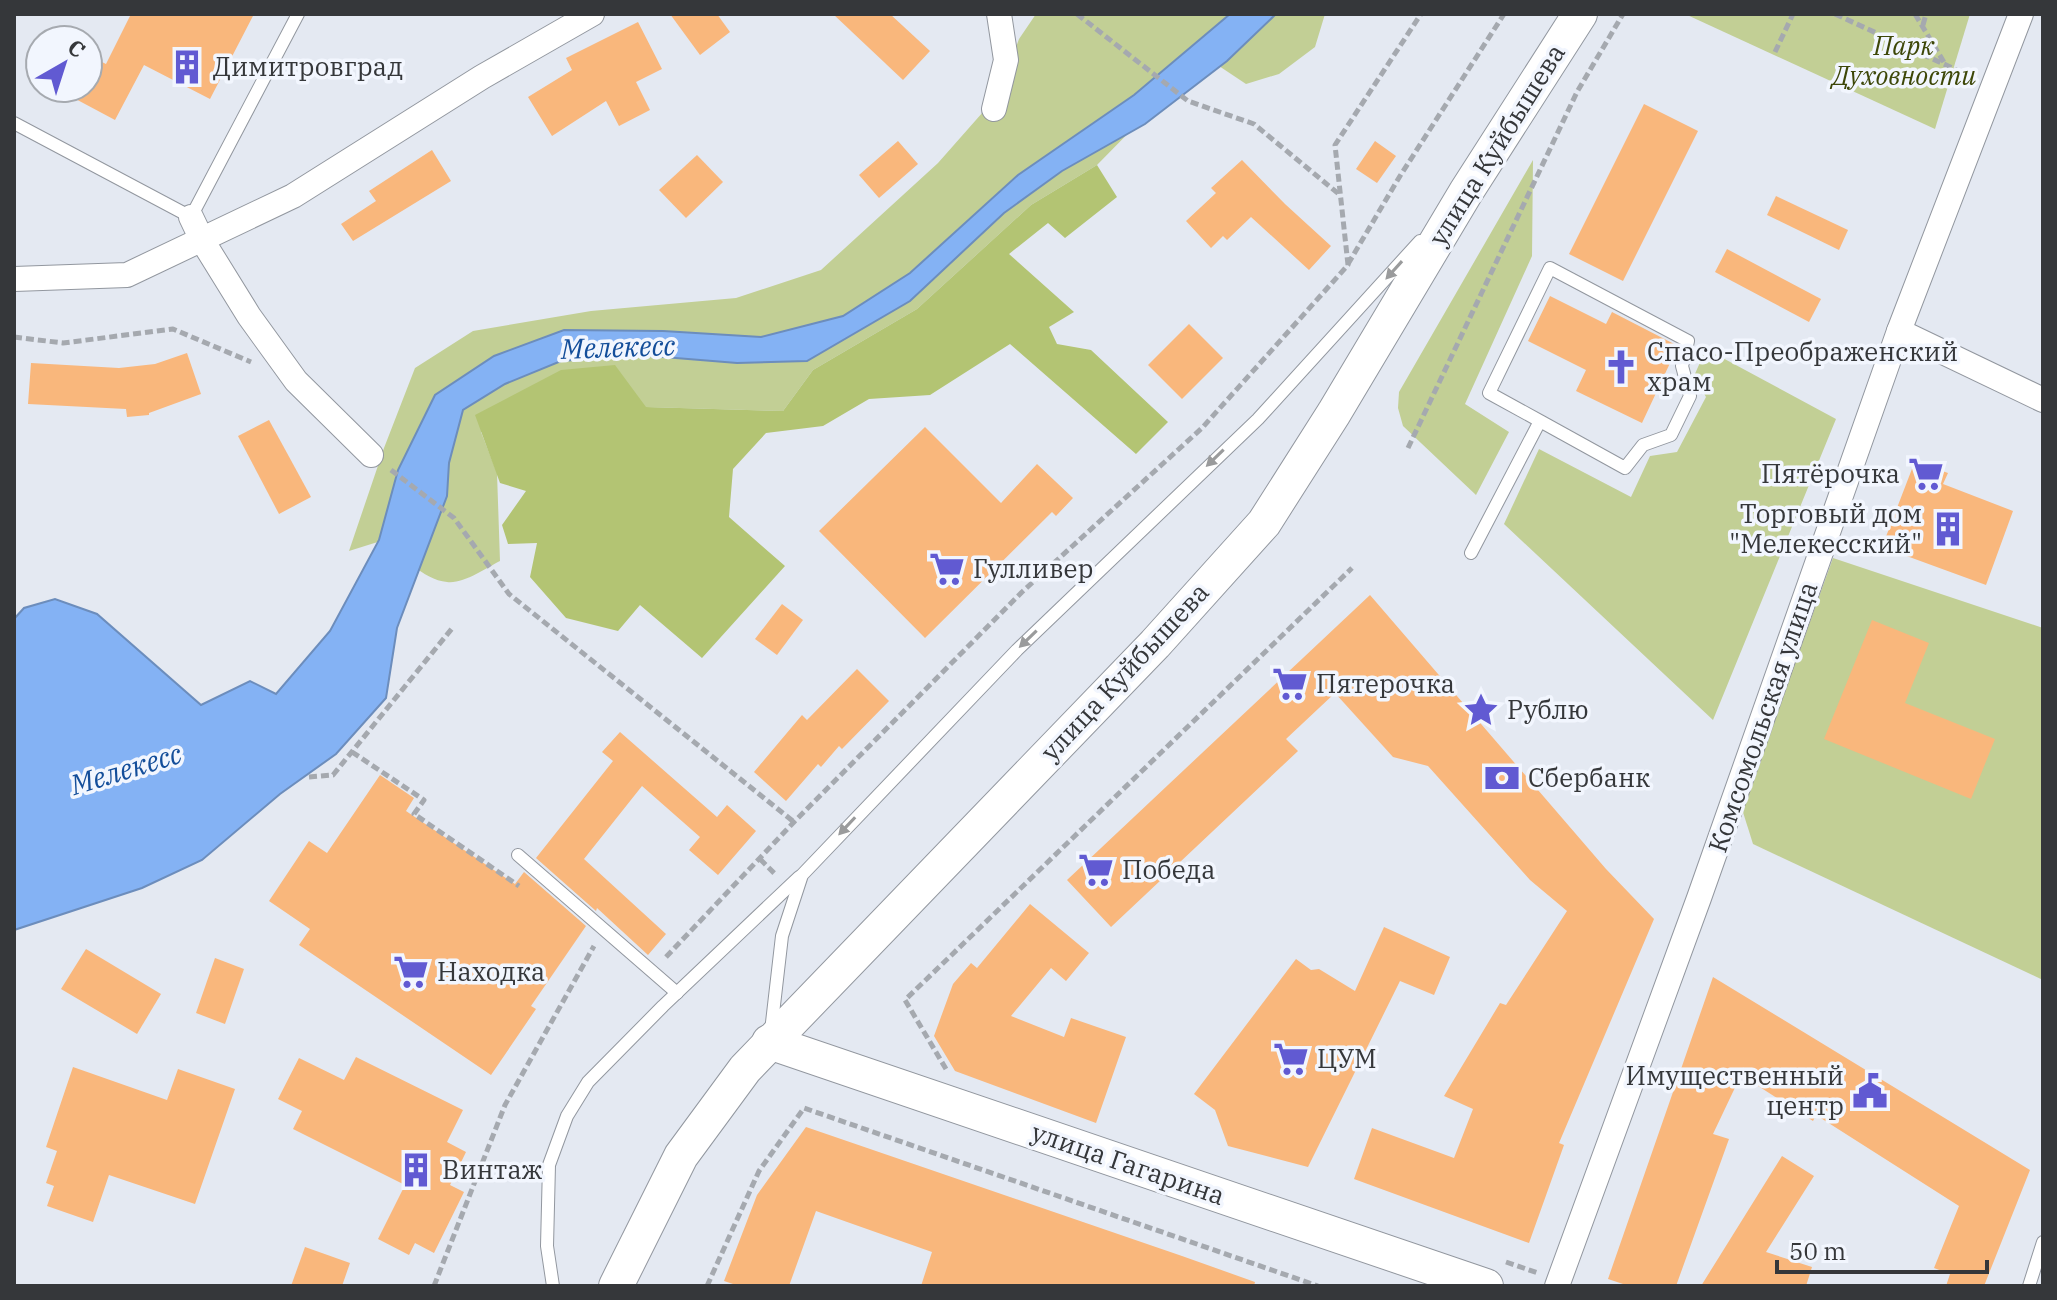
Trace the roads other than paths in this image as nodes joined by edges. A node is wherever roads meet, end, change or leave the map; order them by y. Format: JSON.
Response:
{"nodes":[{"id":1,"x":298,"y":14,"type":"edge"},
{"id":2,"x":592,"y":14,"type":"edge"},
{"id":3,"x":999,"y":14,"type":"edge"},
{"id":4,"x":1580,"y":14,"type":"edge"},
{"id":5,"x":2021,"y":14,"type":"edge"},
{"id":6,"x":994,"y":109,"type":"dead end"},
{"id":7,"x":14,"y":123,"type":"edge"},
{"id":8,"x":1466,"y":192,"type":"junction"},
{"id":9,"x":191,"y":217,"type":"junction"},
{"id":10,"x":202,"y":240,"type":"junction"},
{"id":11,"x":14,"y":279,"type":"edge"},
{"id":12,"x":1899,"y":331,"type":"junction"},
{"id":13,"x":2043,"y":400,"type":"edge"},
{"id":14,"x":1540,"y":421,"type":"junction"},
{"id":15,"x":371,"y":455,"type":"road end"},
{"id":16,"x":1471,"y":553,"type":"dead end"},
{"id":17,"x":518,"y":855,"type":"dead end"},
{"id":18,"x":802,"y":875,"type":"junction"},
{"id":19,"x":677,"y":993,"type":"junction"},
{"id":20,"x":769,"y":1042,"type":"junction"},
{"id":21,"x":2043,"y":1242,"type":"edge"},
{"id":22,"x":2039,"y":1263,"type":"edge"},
{"id":23,"x":1493,"y":1273,"type":"edge"},
{"id":24,"x":1558,"y":1283,"type":"edge"},
{"id":25,"x":553,"y":1286,"type":"edge"},
{"id":26,"x":616,"y":1286,"type":"edge"},
{"id":27,"x":2029,"y":1286,"type":"edge"}],
"edges":[{"from":1,"to":9,"type":"lane"},
{"from":2,"to":10,"type":"street"},
{"from":3,"to":6,"type":"street"},
{"from":4,"to":8,"type":"main road","name":"улица Куйбышева"},
{"from":5,"to":12,"type":"street","name":"Комсомольская улица"},
{"from":7,"to":9,"type":"lane"},
{"from":8,"to":18,"type":"lane","one_way":true},
{"from":8,"to":20,"type":"main road","name":"улица Куйбышева"},
{"from":9,"to":10,"type":"street"},
{"from":10,"to":11,"type":"street"},
{"from":10,"to":15,"type":"street"},
{"from":12,"to":13,"type":"street"},
{"from":12,"to":24,"type":"street","name":"Комсомольская улица"},
{"from":14,"to":14,"type":"lane"},
{"from":14,"to":16,"type":"lane"},
{"from":17,"to":19,"type":"lane"},
{"from":18,"to":19,"type":"lane"},
{"from":18,"to":20,"type":"lane"},
{"from":19,"to":25,"type":"lane"},
{"from":20,"to":23,"type":"main road","name":"улица Гагарина"},
{"from":20,"to":26,"type":"main road","name":"улица Куйбышева"},
{"from":21,"to":22,"type":"lane"},
{"from":22,"to":27,"type":"lane"}]}
